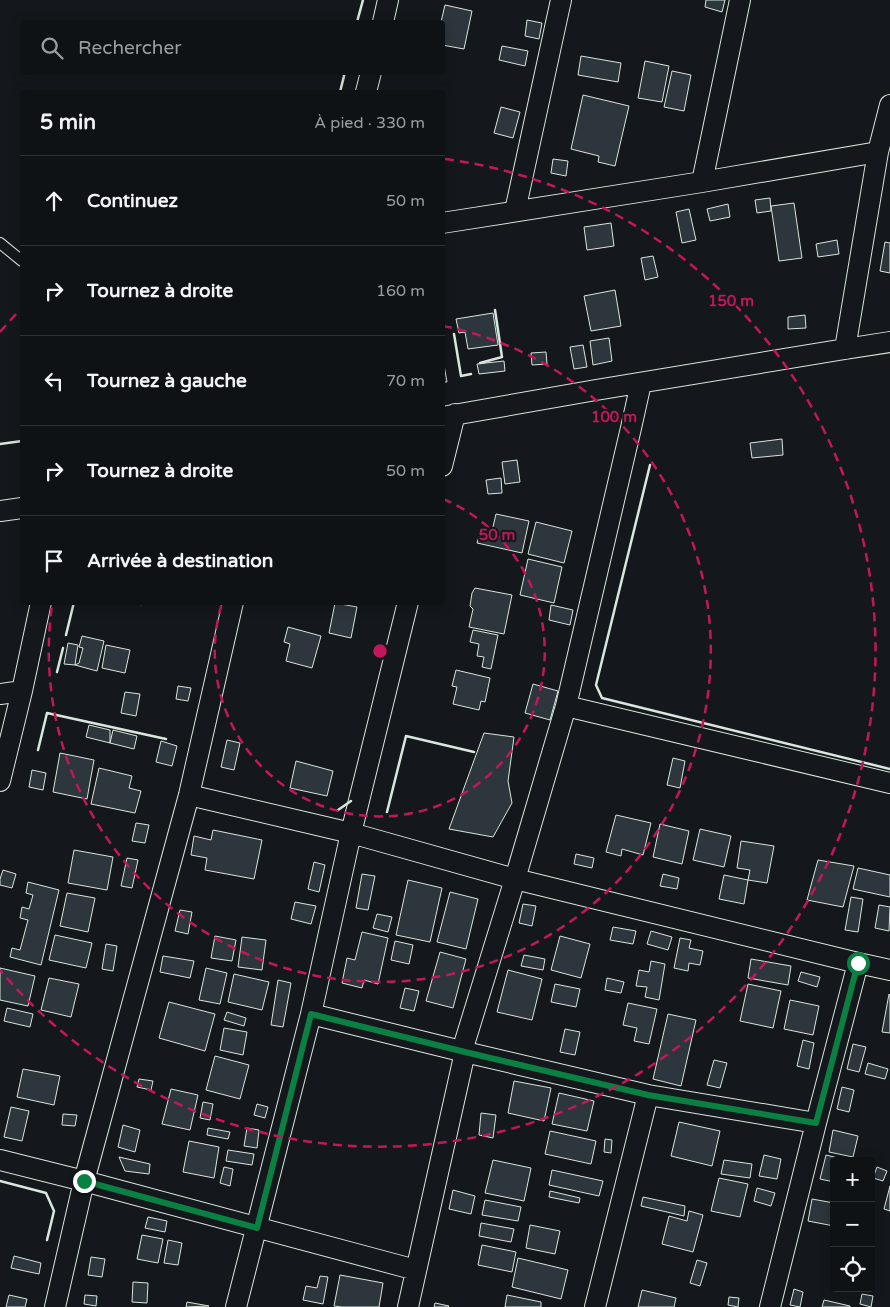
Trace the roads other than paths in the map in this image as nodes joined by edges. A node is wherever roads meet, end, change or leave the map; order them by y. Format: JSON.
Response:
{"nodes":[{"id":1,"x":388,"y":0,"type":"edge"},
{"id":2,"x":561,"y":0,"type":"edge"},
{"id":3,"x":740,"y":0,"type":"edge"},
{"id":4,"x":383,"y":20,"type":"edge"},
{"id":5,"x":370,"y":75,"type":"edge"},
{"id":6,"x":366,"y":90,"type":"edge"},
{"id":7,"x":890,"y":105,"type":"edge"},
{"id":8,"x":878,"y":152,"type":"junction"},
{"id":9,"x":702,"y":182,"type":"junction"},
{"id":10,"x":515,"y":211,"type":"junction"},
{"id":11,"x":445,"y":223,"type":"edge"},
{"id":12,"x":0,"y":243,"type":"edge"},
{"id":13,"x":20,"y":259,"type":"edge"},
{"id":14,"x":890,"y":342,"type":"edge"},
{"id":15,"x":845,"y":349,"type":"junction"},
{"id":16,"x":641,"y":383,"type":"junction"},
{"id":17,"x":449,"y":416,"type":"edge"},
{"id":18,"x":445,"y":445,"type":"edge"},
{"id":19,"x":20,"y":508,"type":"edge"},
{"id":20,"x":0,"y":511,"type":"edge"},
{"id":21,"x":40,"y":605,"type":"edge"},
{"id":22,"x":232,"y":605,"type":"edge"},
{"id":23,"x":407,"y":605,"type":"edge"},
{"id":24,"x":22,"y":691,"type":"junction"},
{"id":25,"x":0,"y":694,"type":"edge"},
{"id":26,"x":566,"y":706,"type":"junction"},
{"id":27,"x":0,"y":781,"type":"edge"},
{"id":28,"x":890,"y":783,"type":"edge"},
{"id":29,"x":189,"y":795,"type":"junction"},
{"id":30,"x":351,"y":833,"type":"junction"},
{"id":31,"x":515,"y":879,"type":"junction"},
{"id":32,"x":858,"y":963,"type":"junction"},
{"id":33,"x":890,"y":970,"type":"edge"},
{"id":34,"x":311,"y":1014,"type":"junction"},
{"id":35,"x":463,"y":1052,"type":"junction"},
{"id":36,"x":648,"y":1095,"type":"junction"},
{"id":37,"x":816,"y":1123,"type":"junction"},
{"id":38,"x":0,"y":1160,"type":"edge"},
{"id":39,"x":84,"y":1181,"type":"junction"},
{"id":40,"x":257,"y":1228,"type":"junction"},
{"id":41,"x":416,"y":1270,"type":"junction"},
{"id":42,"x":55,"y":1307,"type":"edge"},
{"id":43,"x":236,"y":1307,"type":"edge"},
{"id":44,"x":408,"y":1307,"type":"edge"},
{"id":45,"x":594,"y":1307,"type":"edge"},
{"id":46,"x":770,"y":1307,"type":"edge"}],
"edges":[{"from":1,"to":4,"type":"street"},
{"from":2,"to":10,"type":"street"},
{"from":3,"to":9,"type":"street"},
{"from":5,"to":6,"type":"street"},
{"from":7,"to":8,"type":"street"},
{"from":8,"to":9,"type":"street"},
{"from":8,"to":15,"type":"street"},
{"from":9,"to":10,"type":"street"},
{"from":10,"to":11,"type":"street"},
{"from":12,"to":13,"type":"lane"},
{"from":14,"to":15,"type":"street"},
{"from":15,"to":16,"type":"street"},
{"from":16,"to":17,"type":"street"},
{"from":16,"to":26,"type":"street"},
{"from":17,"to":18,"type":"street"},
{"from":19,"to":20,"type":"street"},
{"from":21,"to":24,"type":"street"},
{"from":22,"to":29,"type":"street"},
{"from":23,"to":30,"type":"street"},
{"from":24,"to":25,"type":"street"},
{"from":24,"to":27,"type":"street"},
{"from":26,"to":28,"type":"street"},
{"from":26,"to":31,"type":"street"},
{"from":29,"to":30,"type":"street"},
{"from":29,"to":39,"type":"street"},
{"from":30,"to":31,"type":"street"},
{"from":30,"to":34,"type":"street"},
{"from":31,"to":32,"type":"street"},
{"from":31,"to":35,"type":"street"},
{"from":32,"to":33,"type":"street"},
{"from":32,"to":37,"type":"street"},
{"from":34,"to":35,"type":"street"},
{"from":34,"to":40,"type":"street"},
{"from":35,"to":36,"type":"street"},
{"from":35,"to":41,"type":"street"},
{"from":36,"to":37,"type":"street"},
{"from":36,"to":45,"type":"street"},
{"from":37,"to":46,"type":"street"},
{"from":38,"to":39,"type":"street"},
{"from":39,"to":40,"type":"street"},
{"from":39,"to":42,"type":"street"},
{"from":40,"to":41,"type":"street"},
{"from":40,"to":43,"type":"street"},
{"from":41,"to":44,"type":"street"}]}
